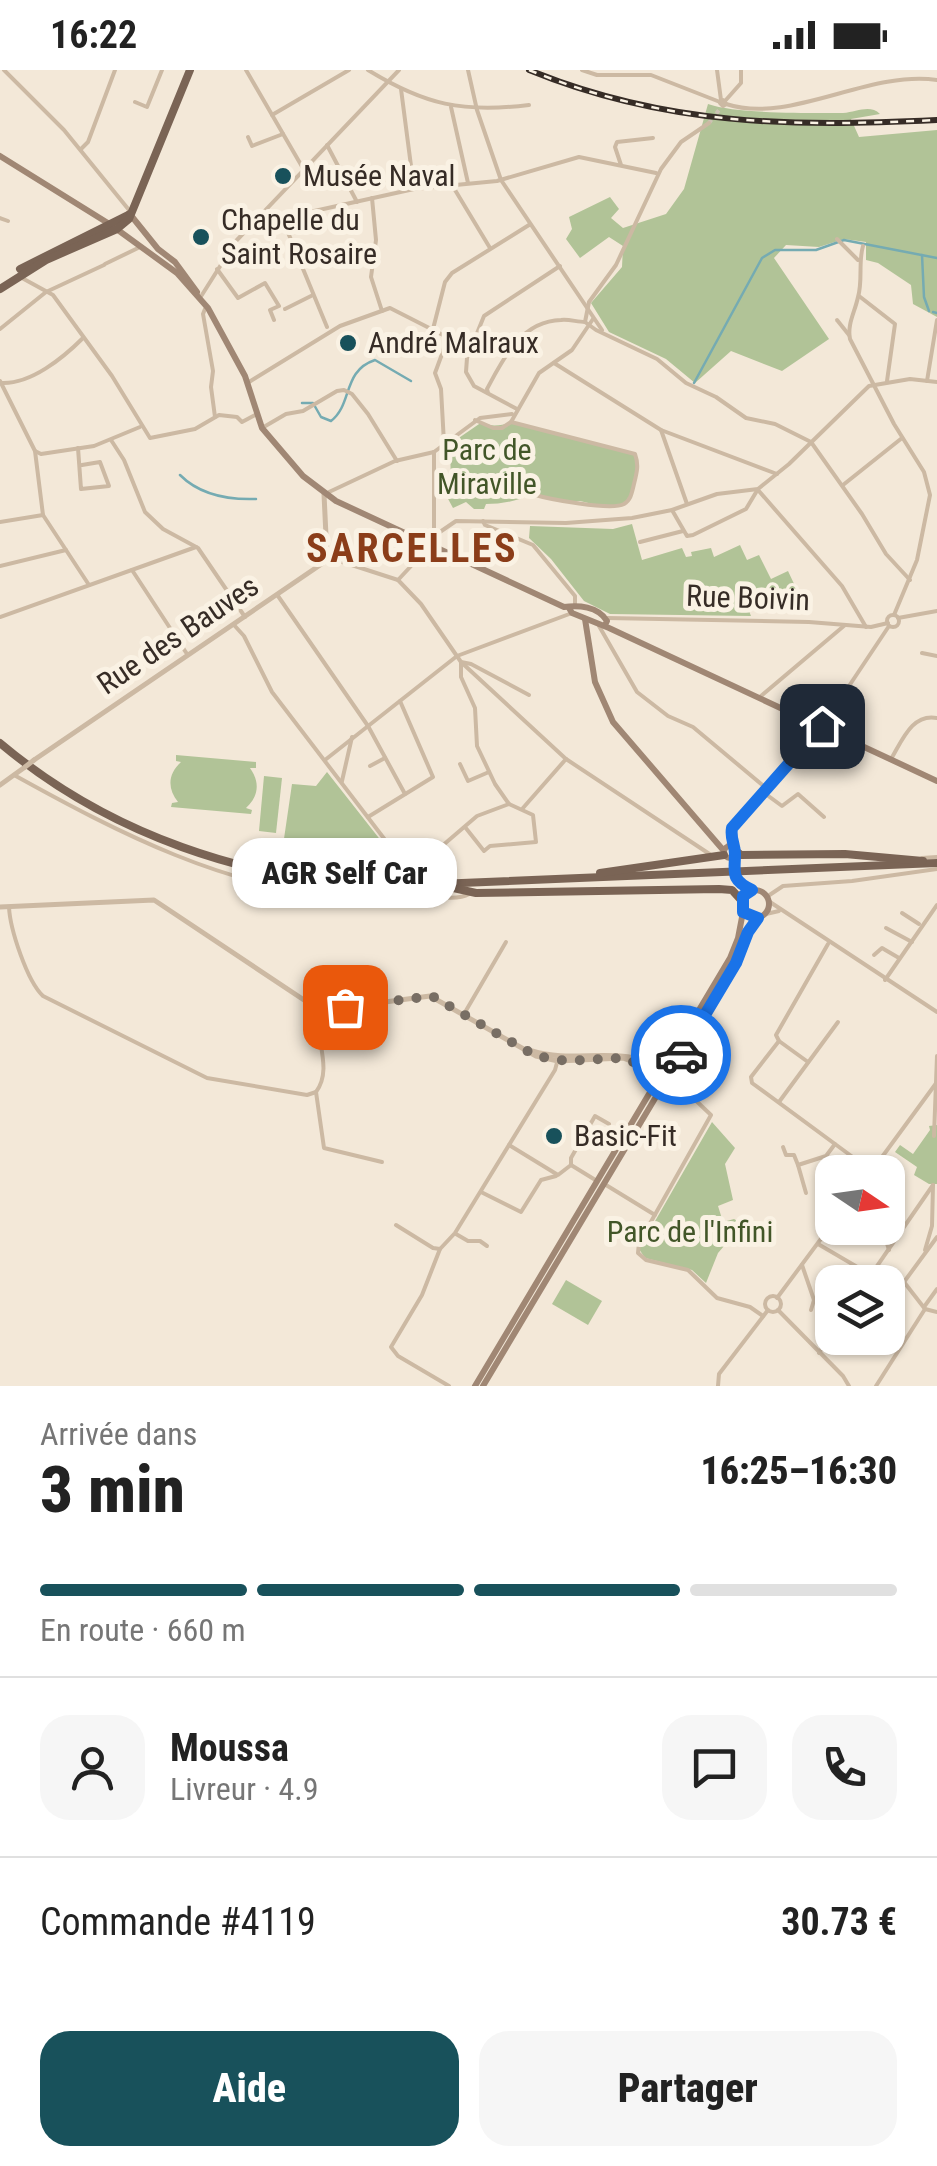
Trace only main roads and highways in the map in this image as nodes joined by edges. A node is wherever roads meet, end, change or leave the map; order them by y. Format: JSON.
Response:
{"nodes":[{"id":1,"x":188,"y":70,"type":"edge"},
{"id":2,"x":0,"y":156,"type":"edge"},
{"id":3,"x":130,"y":212,"type":"junction"},
{"id":4,"x":94,"y":214,"type":"junction"},
{"id":5,"x":114,"y":227,"type":"junction"},
{"id":6,"x":93,"y":233,"type":"junction"},
{"id":7,"x":0,"y":286,"type":"edge"},
{"id":8,"x":200,"y":298,"type":"junction"},
{"id":9,"x":572,"y":608,"type":"junction"},
{"id":10,"x":585,"y":620,"type":"junction"},
{"id":11,"x":603,"y":623,"type":"junction"},
{"id":12,"x":0,"y":740,"type":"edge"},
{"id":13,"x":937,"y":781,"type":"edge"},
{"id":14,"x":728,"y":851,"type":"junction"},
{"id":15,"x":937,"y":863,"type":"edge"},
{"id":16,"x":738,"y":881,"type":"junction"},
{"id":17,"x":471,"y":887,"type":"junction"},
{"id":18,"x":752,"y":890,"type":"junction"},
{"id":19,"x":742,"y":898,"type":"junction"},
{"id":20,"x":743,"y":912,"type":"junction"},
{"id":21,"x":758,"y":918,"type":"junction"},
{"id":22,"x":665,"y":1073,"type":"junction"},
{"id":23,"x":600,"y":1182,"type":"junction"},
{"id":24,"x":474,"y":1386,"type":"edge"},
{"id":25,"x":483,"y":1386,"type":"edge"}],
"edges":[{"from":1,"to":3,"type":"main road"},
{"from":2,"to":4,"type":"main road"},
{"from":3,"to":5,"type":"main road"},
{"from":3,"to":8,"type":"main road"},
{"from":4,"to":5,"type":"main road"},
{"from":4,"to":6,"type":"main road"},
{"from":5,"to":6,"type":"main road"},
{"from":5,"to":7,"type":"main road"},
{"from":5,"to":8,"type":"main road"},
{"from":6,"to":7,"type":"main road"},
{"from":8,"to":9,"type":"main road"},
{"from":9,"to":10,"type":"main road"},
{"from":9,"to":11,"type":"main road"},
{"from":10,"to":11,"type":"main road"},
{"from":10,"to":14,"type":"main road"},
{"from":11,"to":13,"type":"main road"},
{"from":12,"to":17,"type":"main road"},
{"from":14,"to":15,"type":"main road"},
{"from":14,"to":16,"type":"main road","bridge":true},
{"from":14,"to":17,"type":"main road"},
{"from":15,"to":17,"type":"main road"},
{"from":16,"to":18,"type":"main road"},
{"from":16,"to":19,"type":"main road"},
{"from":17,"to":19,"type":"main road"},
{"from":18,"to":19,"type":"main road"},
{"from":18,"to":21,"type":"main road"},
{"from":19,"to":20,"type":"main road"},
{"from":20,"to":21,"type":"main road"},
{"from":20,"to":22,"type":"main road"},
{"from":21,"to":22,"type":"main road"},
{"from":22,"to":23,"type":"main road"},
{"from":22,"to":23,"type":"main road"},
{"from":23,"to":24,"type":"main road"},
{"from":23,"to":25,"type":"main road"}]}
